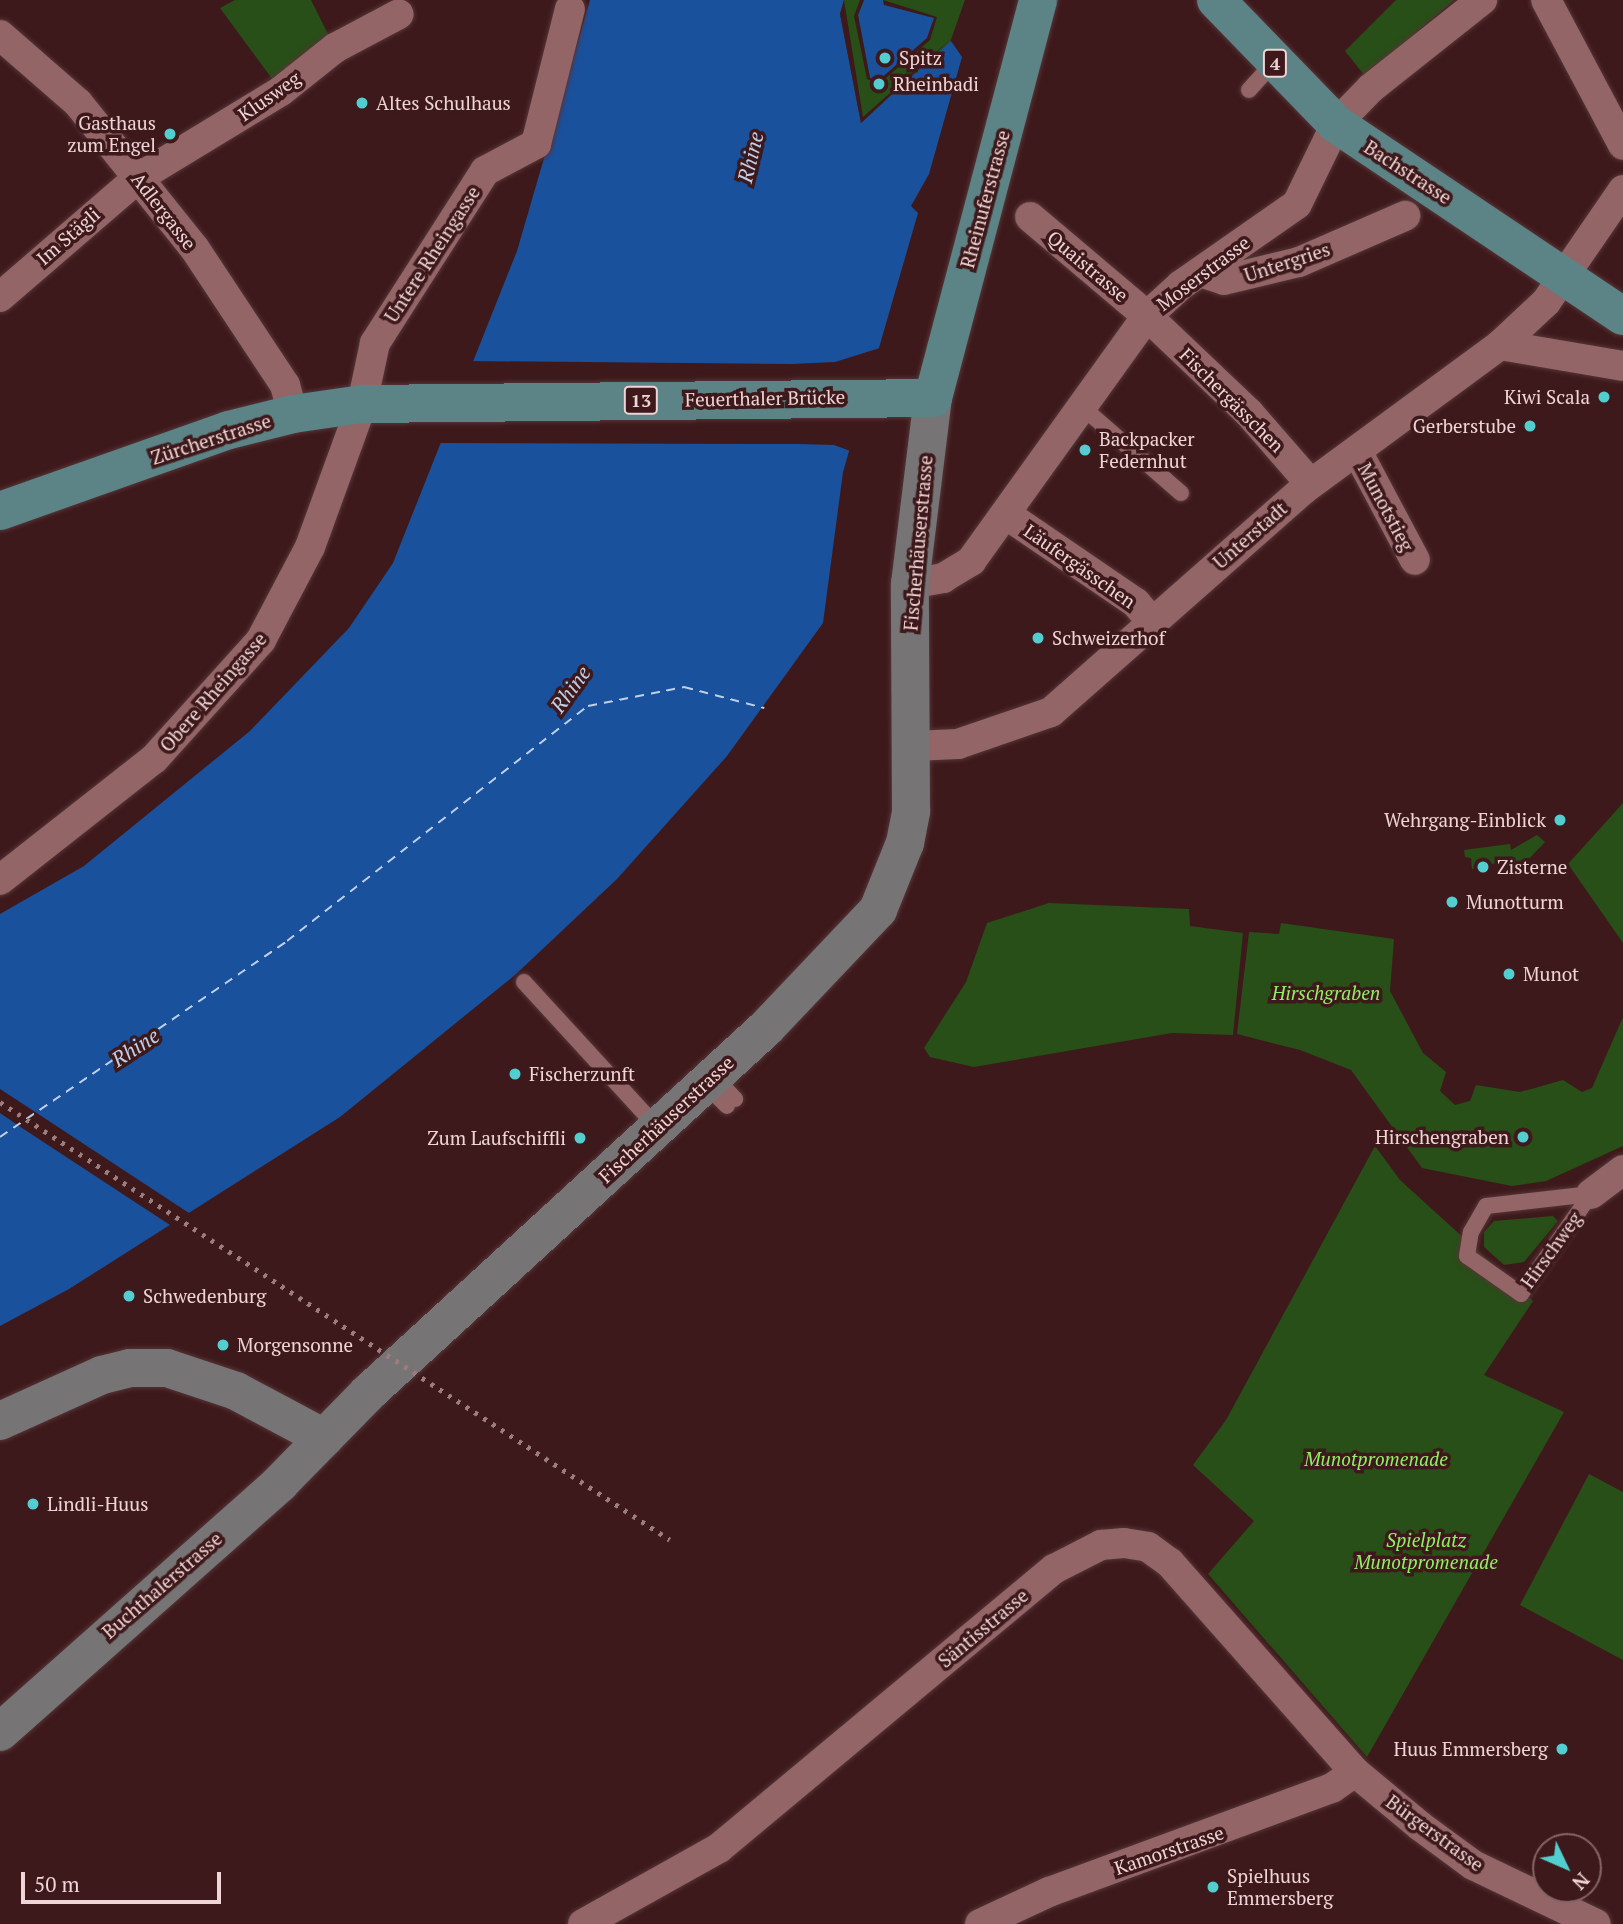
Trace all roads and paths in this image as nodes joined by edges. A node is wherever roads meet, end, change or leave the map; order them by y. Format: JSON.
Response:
{"nodes":[{"id":1,"x":1038,"y":0,"type":"edge"},
{"id":2,"x":1216,"y":0,"type":"edge"},
{"id":3,"x":1482,"y":0,"type":"edge"},
{"id":4,"x":1546,"y":0,"type":"edge"},
{"id":5,"x":570,"y":9,"type":"dead end"},
{"id":6,"x":399,"y":14,"type":"dead end"},
{"id":7,"x":0,"y":35,"type":"edge"},
{"id":8,"x":1274,"y":62,"type":"junction"},
{"id":9,"x":1249,"y":90,"type":"dead end"},
{"id":10,"x":1336,"y":124,"type":"junction"},
{"id":11,"x":1623,"y":145,"type":"edge"},
{"id":12,"x":138,"y":178,"type":"junction"},
{"id":13,"x":1623,"y":190,"type":"edge"},
{"id":14,"x":1405,"y":216,"type":"dead end"},
{"id":15,"x":1030,"y":217,"type":"dead end"},
{"id":16,"x":1200,"y":272,"type":"junction"},
{"id":17,"x":1564,"y":275,"type":"junction"},
{"id":18,"x":0,"y":297,"type":"edge"},
{"id":19,"x":1147,"y":316,"type":"junction"},
{"id":20,"x":1623,"y":316,"type":"edge"},
{"id":21,"x":1500,"y":345,"type":"junction"},
{"id":22,"x":1623,"y":366,"type":"edge"},
{"id":23,"x":915,"y":398,"type":"junction"},
{"id":24,"x":430,"y":402,"type":"joint"},
{"id":25,"x":362,"y":404,"type":"junction"},
{"id":26,"x":1080,"y":405,"type":"junction"},
{"id":27,"x":293,"y":414,"type":"junction"},
{"id":28,"x":1358,"y":453,"type":"junction"},
{"id":29,"x":1304,"y":489,"type":"junction"},
{"id":30,"x":1181,"y":493,"type":"dead end"},
{"id":31,"x":0,"y":511,"type":"edge"},
{"id":32,"x":1007,"y":515,"type":"junction"},
{"id":33,"x":1415,"y":561,"type":"dead end"},
{"id":34,"x":910,"y":584,"type":"junction"},
{"id":35,"x":1151,"y":621,"type":"junction"},
{"id":36,"x":913,"y":746,"type":"junction"},
{"id":37,"x":0,"y":880,"type":"edge"},
{"id":38,"x":524,"y":982,"type":"dead end"},
{"id":39,"x":657,"y":1128,"type":"junction"},
{"id":40,"x":1623,"y":1170,"type":"edge"},
{"id":41,"x":1591,"y":1194,"type":"junction"},
{"id":42,"x":0,"y":1421,"type":"edge"},
{"id":43,"x":324,"y":1438,"type":"junction"},
{"id":44,"x":0,"y":1732,"type":"edge"},
{"id":45,"x":1354,"y":1772,"type":"junction"},
{"id":46,"x":583,"y":1924,"type":"edge"},
{"id":47,"x":980,"y":1924,"type":"edge"},
{"id":48,"x":1596,"y":1924,"type":"edge"}],
"edges":[{"from":1,"to":23,"type":"main road","name":"Rheinuferstrasse"},
{"from":2,"to":8,"type":"main road","name":"Bachstrasse","number":"4"},
{"from":3,"to":10,"type":"street","name":"Moserstrasse"},
{"from":4,"to":11,"type":"street"},
{"from":5,"to":25,"type":"street","name":"Untere Rheingasse"},
{"from":6,"to":12,"type":"street","name":"Klusweg"},
{"from":7,"to":12,"type":"street","name":"Adlergasse"},
{"from":8,"to":9,"type":"lane"},
{"from":8,"to":10,"type":"main road","name":"Bachstrasse","number":"4"},
{"from":10,"to":16,"type":"street","name":"Moserstrasse"},
{"from":10,"to":17,"type":"main road","name":"Bachstrasse","number":"4"},
{"from":12,"to":18,"type":"street","name":"Im Stägli"},
{"from":12,"to":27,"type":"street","name":"Adlergasse"},
{"from":13,"to":17,"type":"street","name":"Unterstadt"},
{"from":14,"to":16,"type":"street","name":"Untergries"},
{"from":15,"to":19,"type":"street","name":"Quaistrasse"},
{"from":16,"to":19,"type":"street","name":"Moserstrasse"},
{"from":17,"to":20,"type":"main road","name":"Bachstrasse","number":"4"},
{"from":17,"to":21,"type":"street","name":"Unterstadt"},
{"from":19,"to":26,"type":"street","name":"Moserstrasse"},
{"from":19,"to":29,"type":"street","name":"Fischergässchen"},
{"from":21,"to":22,"type":"street"},
{"from":21,"to":28,"type":"street","name":"Unterstadt"},
{"from":23,"to":24,"type":"main road","name":"Feuerthaler Brücke","number":"13"},
{"from":23,"to":34,"type":"main road","name":"Fischerhäuserstrasse"},
{"from":24,"to":25,"type":"main road","name":"Zürcherstrasse","number":"13"},
{"from":25,"to":27,"type":"main road","name":"Zürcherstrasse","number":"13"},
{"from":25,"to":37,"type":"street","name":"Obere Rheingasse"},
{"from":26,"to":30,"type":"lane"},
{"from":26,"to":32,"type":"street","name":"Moserstrasse"},
{"from":27,"to":31,"type":"main road","name":"Zürcherstrasse","number":"13"},
{"from":28,"to":29,"type":"street","name":"Unterstadt"},
{"from":28,"to":33,"type":"street","name":"Munotstieg"},
{"from":29,"to":35,"type":"street","name":"Unterstadt"},
{"from":32,"to":34,"type":"street","name":"Moserstrasse"},
{"from":32,"to":35,"type":"street","name":"Läufergässchen"},
{"from":34,"to":36,"type":"main road","name":"Fischerhäuserstrasse"},
{"from":35,"to":36,"type":"street","name":"Unterstadt"},
{"from":36,"to":39,"type":"main road","name":"Fischerhäuserstrasse"},
{"from":38,"to":39,"type":"lane"},
{"from":39,"to":43,"type":"main road","name":"Fischerhäuserstrasse"},
{"from":40,"to":41,"type":"street","name":"Hirschweg"},
{"from":41,"to":41,"type":"lane","name":"Hirschweg"},
{"from":42,"to":43,"type":"main road"},
{"from":43,"to":44,"type":"main road","name":"Buchthalerstrasse"},
{"from":45,"to":46,"type":"street","name":"Säntisstrasse"},
{"from":45,"to":47,"type":"street","name":"Kamorstrasse"},
{"from":45,"to":48,"type":"street","name":"Bürgerstrasse"}]}
